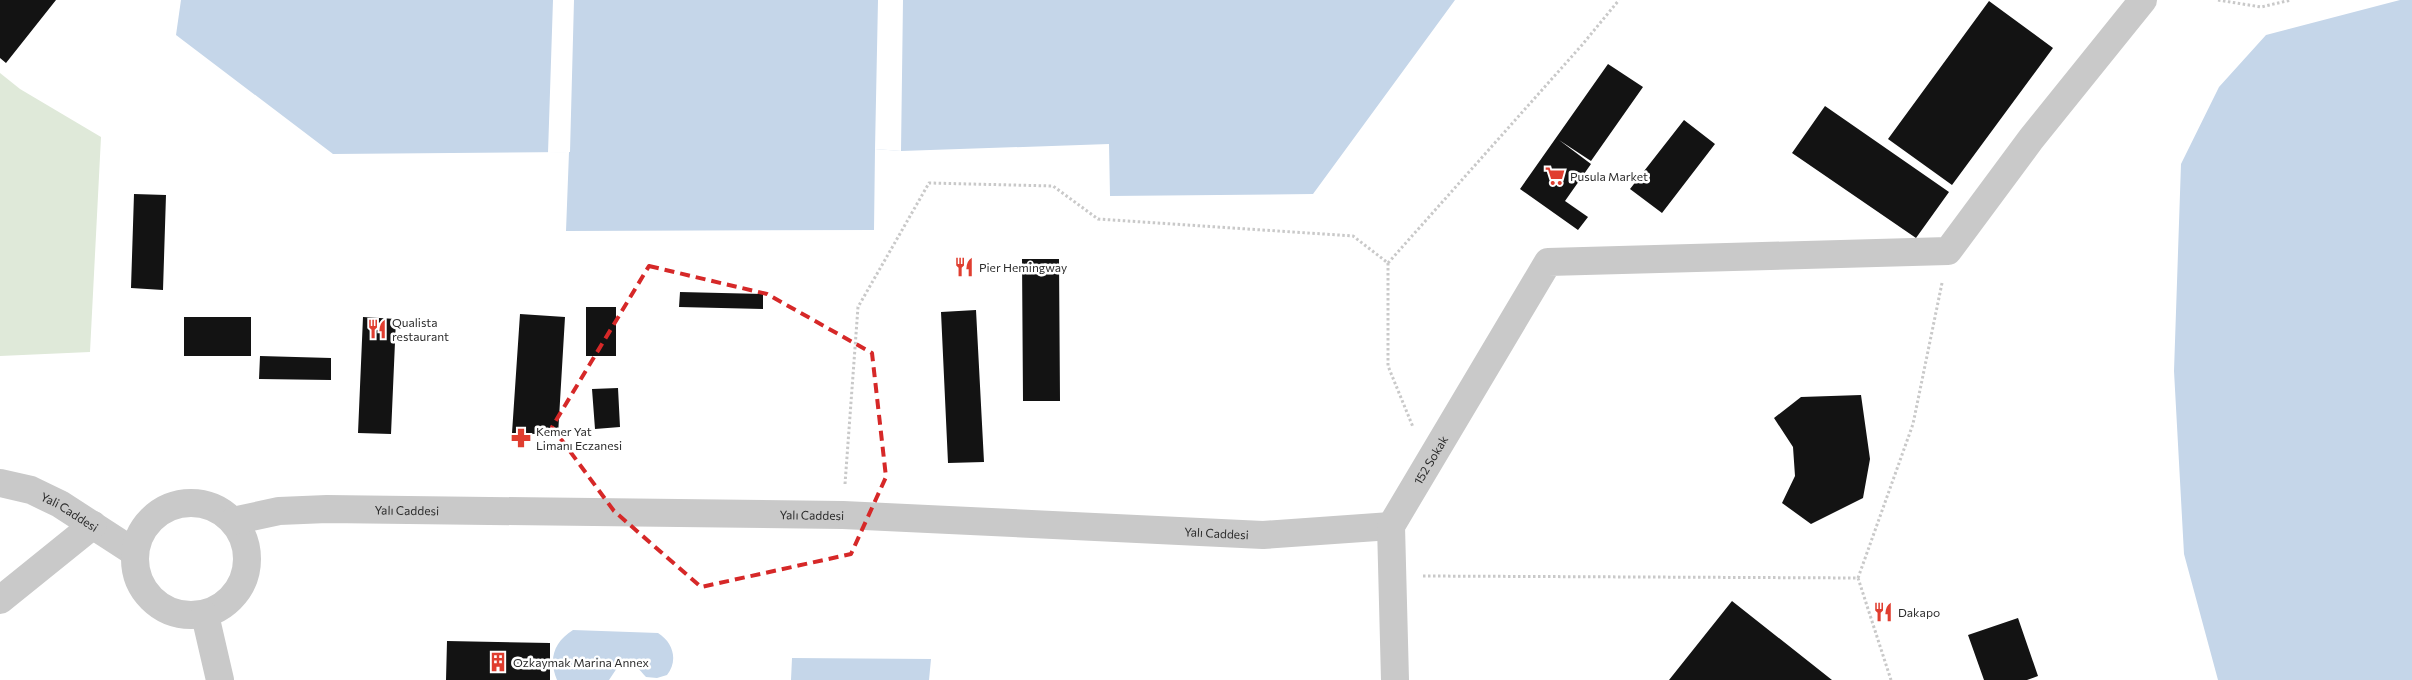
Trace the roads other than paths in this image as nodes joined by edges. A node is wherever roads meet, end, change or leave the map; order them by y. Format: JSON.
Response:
{"nodes":[{"id":1,"x":2143,"y":0,"type":"edge"},
{"id":2,"x":0,"y":483,"type":"edge"},
{"id":3,"x":233,"y":520,"type":"junction"},
{"id":4,"x":93,"y":525,"type":"junction"},
{"id":5,"x":1391,"y":526,"type":"junction"},
{"id":6,"x":134,"y":552,"type":"junction"},
{"id":7,"x":0,"y":600,"type":"edge"},
{"id":8,"x":205,"y":615,"type":"junction"},
{"id":9,"x":220,"y":680,"type":"edge"},
{"id":10,"x":1395,"y":680,"type":"edge"}],
"edges":[{"from":1,"to":5,"type":"street","name":"152 Sokak"},
{"from":2,"to":4,"type":"street","name":"Yali Caddesi"},
{"from":3,"to":5,"type":"street","name":"Yalı Caddesi"},
{"from":3,"to":6,"type":"street"},
{"from":3,"to":8,"type":"street"},
{"from":4,"to":6,"type":"street","name":"Yali Caddesi"},
{"from":4,"to":7,"type":"street"},
{"from":5,"to":10,"type":"street"},
{"from":6,"to":8,"type":"street"},
{"from":8,"to":9,"type":"street"}]}
